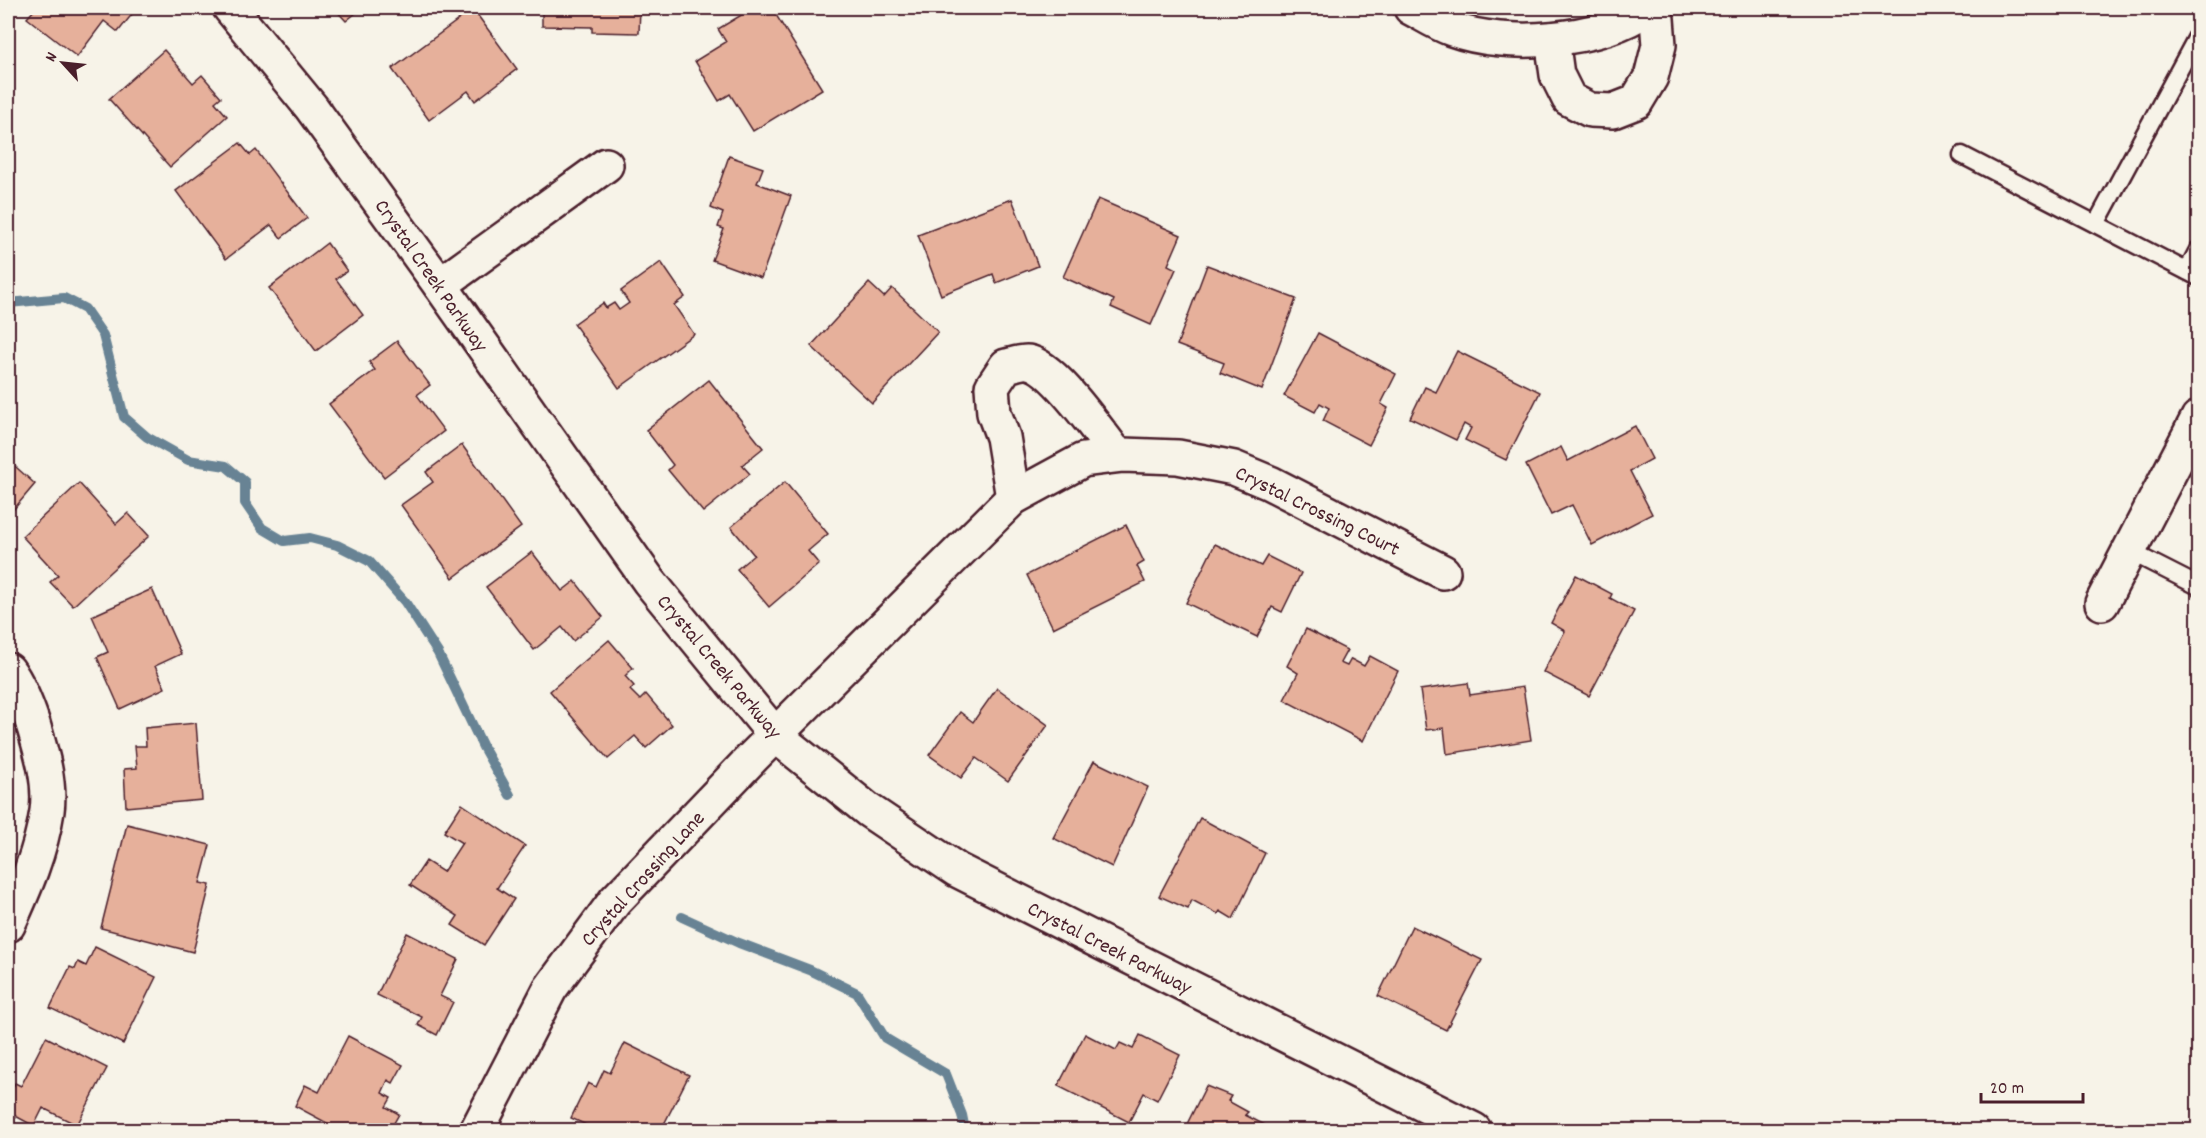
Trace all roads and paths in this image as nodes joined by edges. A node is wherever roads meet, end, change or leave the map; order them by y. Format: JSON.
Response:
{"nodes":[{"id":1,"x":230,"y":8,"type":"edge"},
{"id":2,"x":1411,"y":8,"type":"edge"},
{"id":3,"x":1647,"y":8,"type":"edge"},
{"id":4,"x":1653,"y":8,"type":"edge"},
{"id":5,"x":2199,"y":35,"type":"edge"},
{"id":6,"x":1552,"y":39,"type":"junction"},
{"id":7,"x":1962,"y":154,"type":"dead end"},
{"id":8,"x":606,"y":165,"type":"dead end"},
{"id":9,"x":2096,"y":224,"type":"junction"},
{"id":10,"x":2199,"y":250,"type":"edge"},
{"id":11,"x":2193,"y":274,"type":"edge"},
{"id":12,"x":440,"y":285,"type":"junction"},
{"id":13,"x":2199,"y":418,"type":"edge"},
{"id":14,"x":1117,"y":455,"type":"junction"},
{"id":15,"x":1013,"y":498,"type":"junction"},
{"id":16,"x":2129,"y":551,"type":"junction"},
{"id":17,"x":1443,"y":572,"type":"dead end"},
{"id":18,"x":2199,"y":586,"type":"edge"},
{"id":19,"x":2102,"y":603,"type":"dead end"},
{"id":20,"x":8,"y":670,"type":"edge"},
{"id":21,"x":775,"y":735,"type":"junction"},
{"id":22,"x":8,"y":925,"type":"edge"},
{"id":23,"x":477,"y":1131,"type":"edge"},
{"id":24,"x":1474,"y":1131,"type":"edge"}],
"edges":[{"from":1,"to":12,"type":"street","name":"Crystal Creek Parkway"},
{"from":2,"to":6,"type":"street"},
{"from":3,"to":6,"type":"street"},
{"from":4,"to":6,"type":"street"},
{"from":5,"to":9,"type":"lane"},
{"from":7,"to":9,"type":"lane"},
{"from":8,"to":12,"type":"street"},
{"from":9,"to":11,"type":"lane"},
{"from":10,"to":11,"type":"lane"},
{"from":12,"to":21,"type":"street","name":"Crystal Creek Parkway"},
{"from":13,"to":16,"type":"street"},
{"from":14,"to":15,"type":"street","name":"Crystal Crossing Court"},
{"from":14,"to":15,"type":"street"},
{"from":14,"to":17,"type":"street","name":"Crystal Crossing Court"},
{"from":15,"to":21,"type":"street","name":"Crystal Crossing Court"},
{"from":16,"to":18,"type":"lane"},
{"from":16,"to":19,"type":"street"},
{"from":20,"to":22,"type":"street"},
{"from":21,"to":23,"type":"street","name":"Crystal Crossing Lane"},
{"from":21,"to":24,"type":"street","name":"Crystal Creek Parkway"}]}
